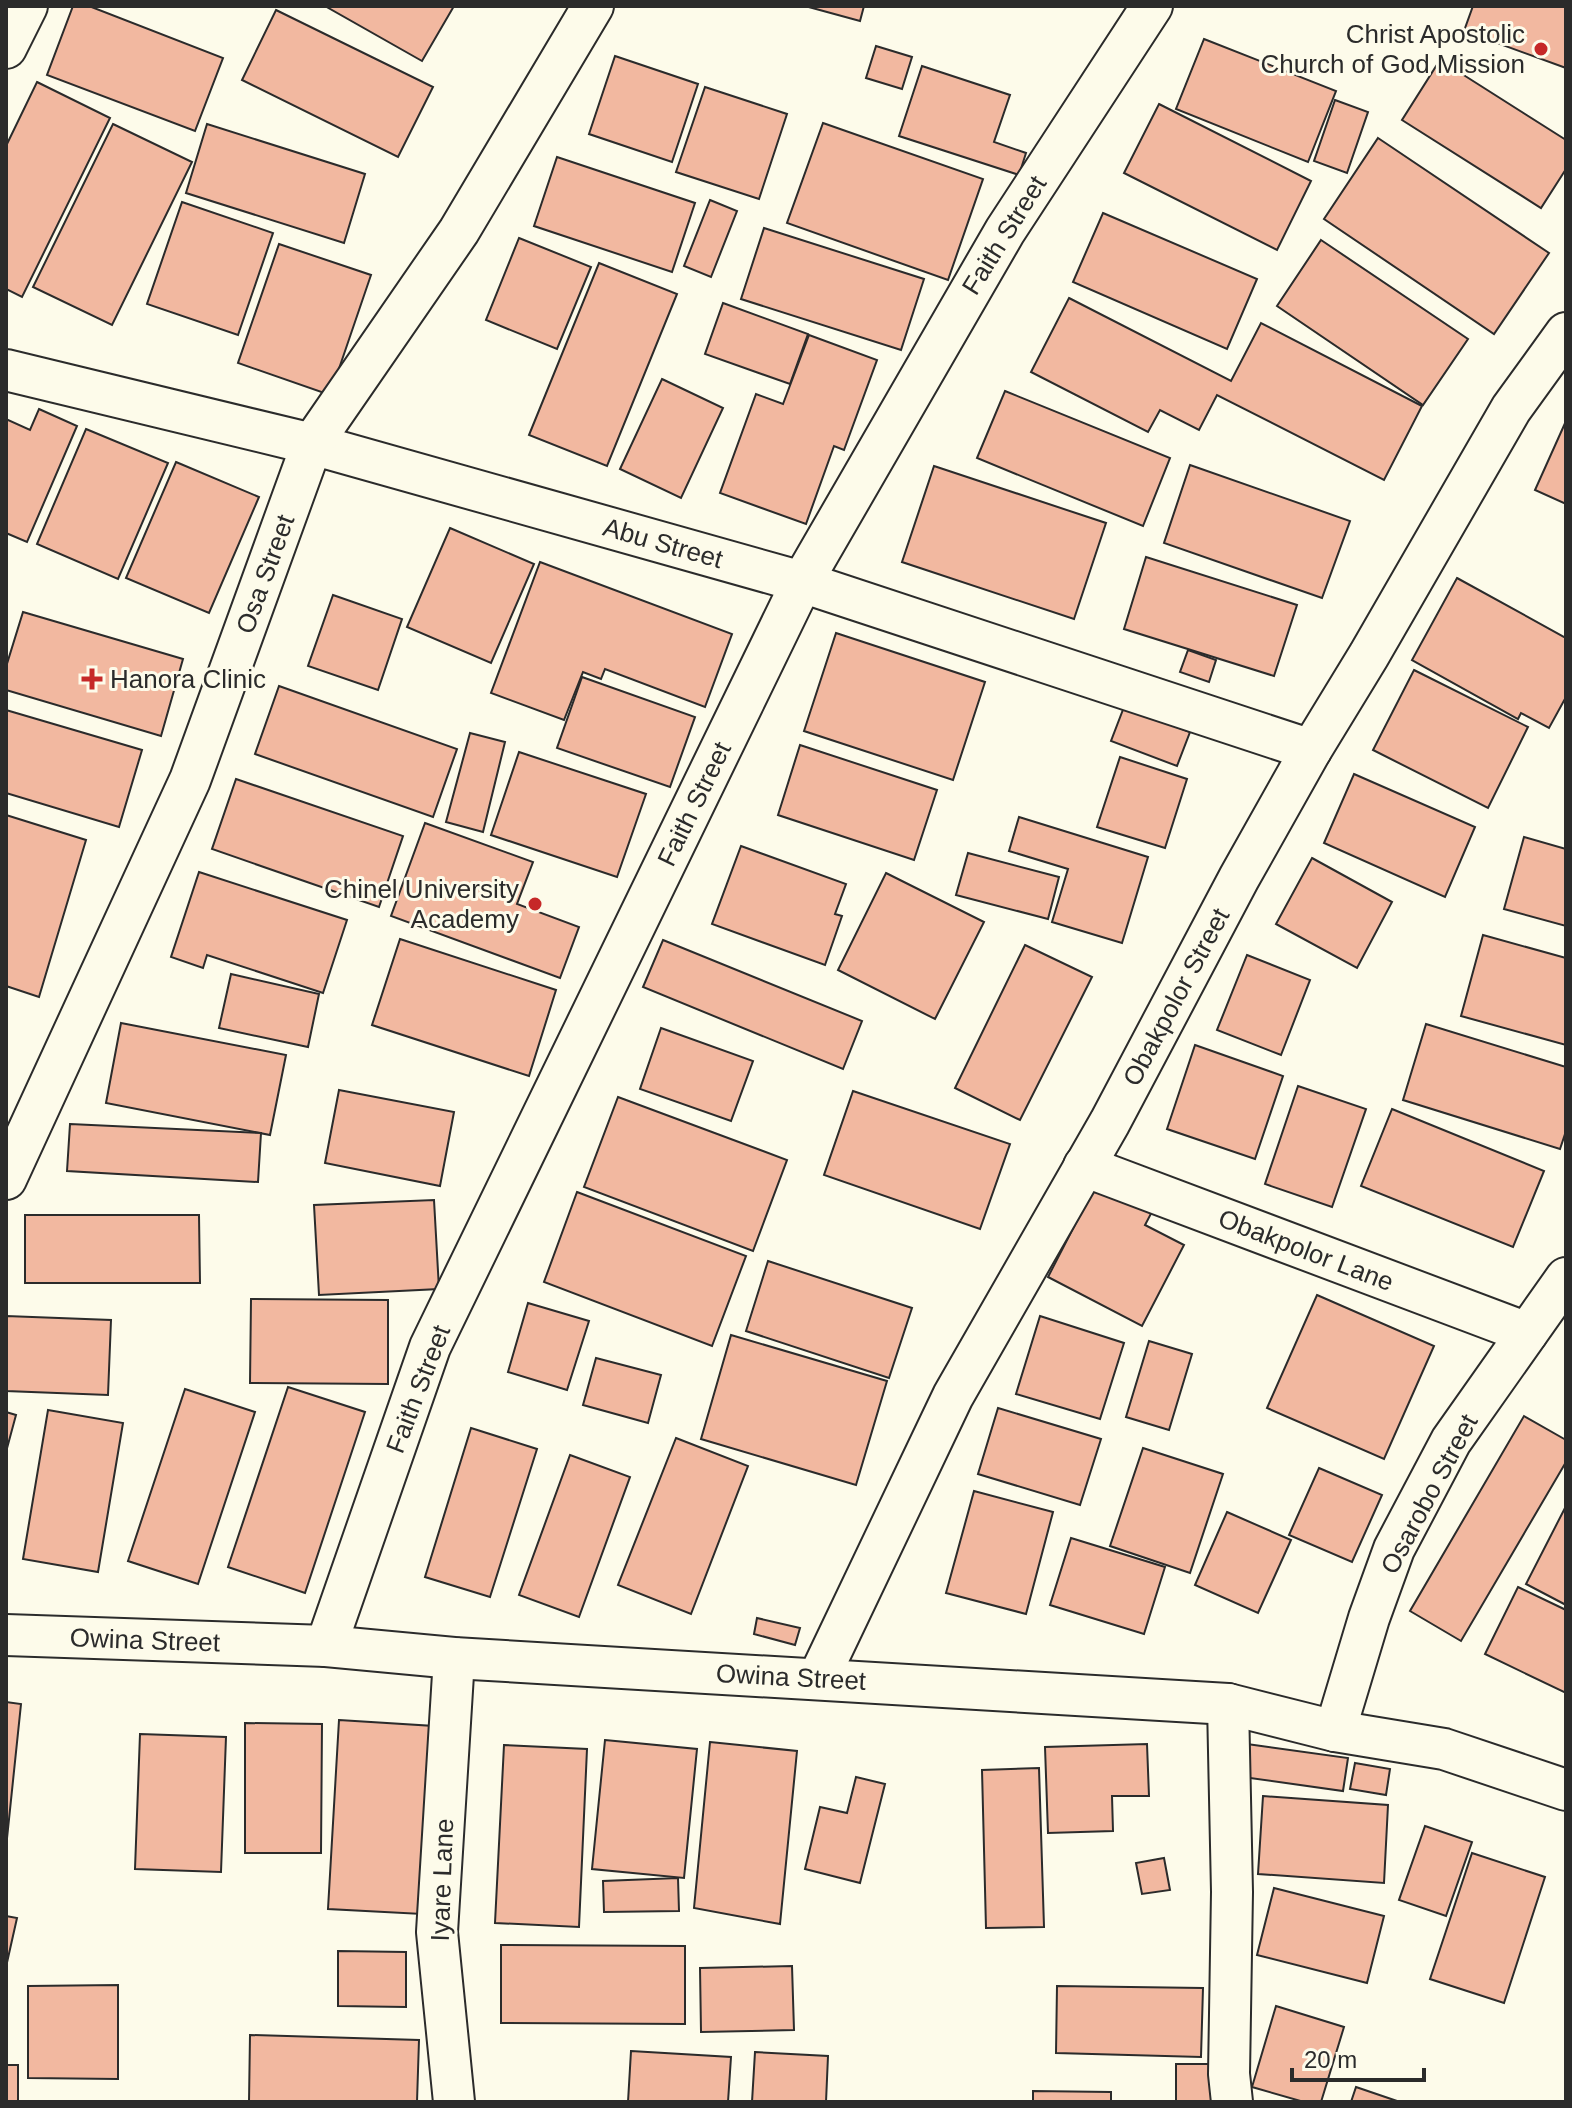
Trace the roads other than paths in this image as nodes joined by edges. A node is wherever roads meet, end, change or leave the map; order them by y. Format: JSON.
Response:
{"nodes":[{"id":1,"x":27,"y":6,"type":"edge"},
{"id":2,"x":593,"y":6,"type":"edge"},
{"id":3,"x":1152,"y":6,"type":"edge"},
{"id":4,"x":6,"y":48,"type":"edge"},
{"id":5,"x":1566,"y":333,"type":"edge"},
{"id":6,"x":6,"y":370,"type":"edge"},
{"id":7,"x":312,"y":444,"type":"junction"},
{"id":8,"x":802,"y":582,"type":"junction"},
{"id":9,"x":1311,"y":750,"type":"junction"},
{"id":10,"x":1084,"y":1166,"type":"junction"},
{"id":11,"x":6,"y":1179,"type":"edge"},
{"id":12,"x":1566,"y":1278,"type":"edge"},
{"id":13,"x":1527,"y":1333,"type":"junction"},
{"id":14,"x":6,"y":1635,"type":"edge"},
{"id":15,"x":326,"y":1646,"type":"junction"},
{"id":16,"x":454,"y":1658,"type":"junction"},
{"id":17,"x":818,"y":1679,"type":"junction"},
{"id":18,"x":1228,"y":1704,"type":"junction"},
{"id":19,"x":1335,"y":1731,"type":"junction"},
{"id":20,"x":1566,"y":1790,"type":"edge"},
{"id":21,"x":454,"y":2102,"type":"edge"},
{"id":22,"x":1232,"y":2102,"type":"edge"}],
"edges":[{"from":1,"to":4,"type":"street"},
{"from":2,"to":7,"type":"street","name":"Osa Street"},
{"from":3,"to":8,"type":"street","name":"Faith Street"},
{"from":5,"to":9,"type":"street","name":"Obakpolor Street"},
{"from":6,"to":7,"type":"street","name":"Abu Street"},
{"from":7,"to":8,"type":"street","name":"Abu Street"},
{"from":7,"to":11,"type":"street","name":"Osa Street"},
{"from":8,"to":9,"type":"street","name":"Abu Street"},
{"from":8,"to":15,"type":"street","name":"Faith Street"},
{"from":9,"to":10,"type":"street","name":"Obakpolor Street"},
{"from":10,"to":13,"type":"street","name":"Obakpolor Lane"},
{"from":10,"to":17,"type":"street","name":"Obakpolor Street"},
{"from":12,"to":13,"type":"street","name":"Osarobo Street"},
{"from":13,"to":19,"type":"street","name":"Osarobo Street"},
{"from":14,"to":15,"type":"street","name":"Owina Street"},
{"from":15,"to":16,"type":"street","name":"Owina Street"},
{"from":16,"to":17,"type":"street","name":"Owina Street"},
{"from":16,"to":21,"type":"street","name":"Iyare Lane"},
{"from":17,"to":18,"type":"street","name":"Owina Street"},
{"from":18,"to":19,"type":"street","name":"Owina Street"},
{"from":18,"to":22,"type":"street"},
{"from":19,"to":20,"type":"street","name":"Owina Street"}]}
